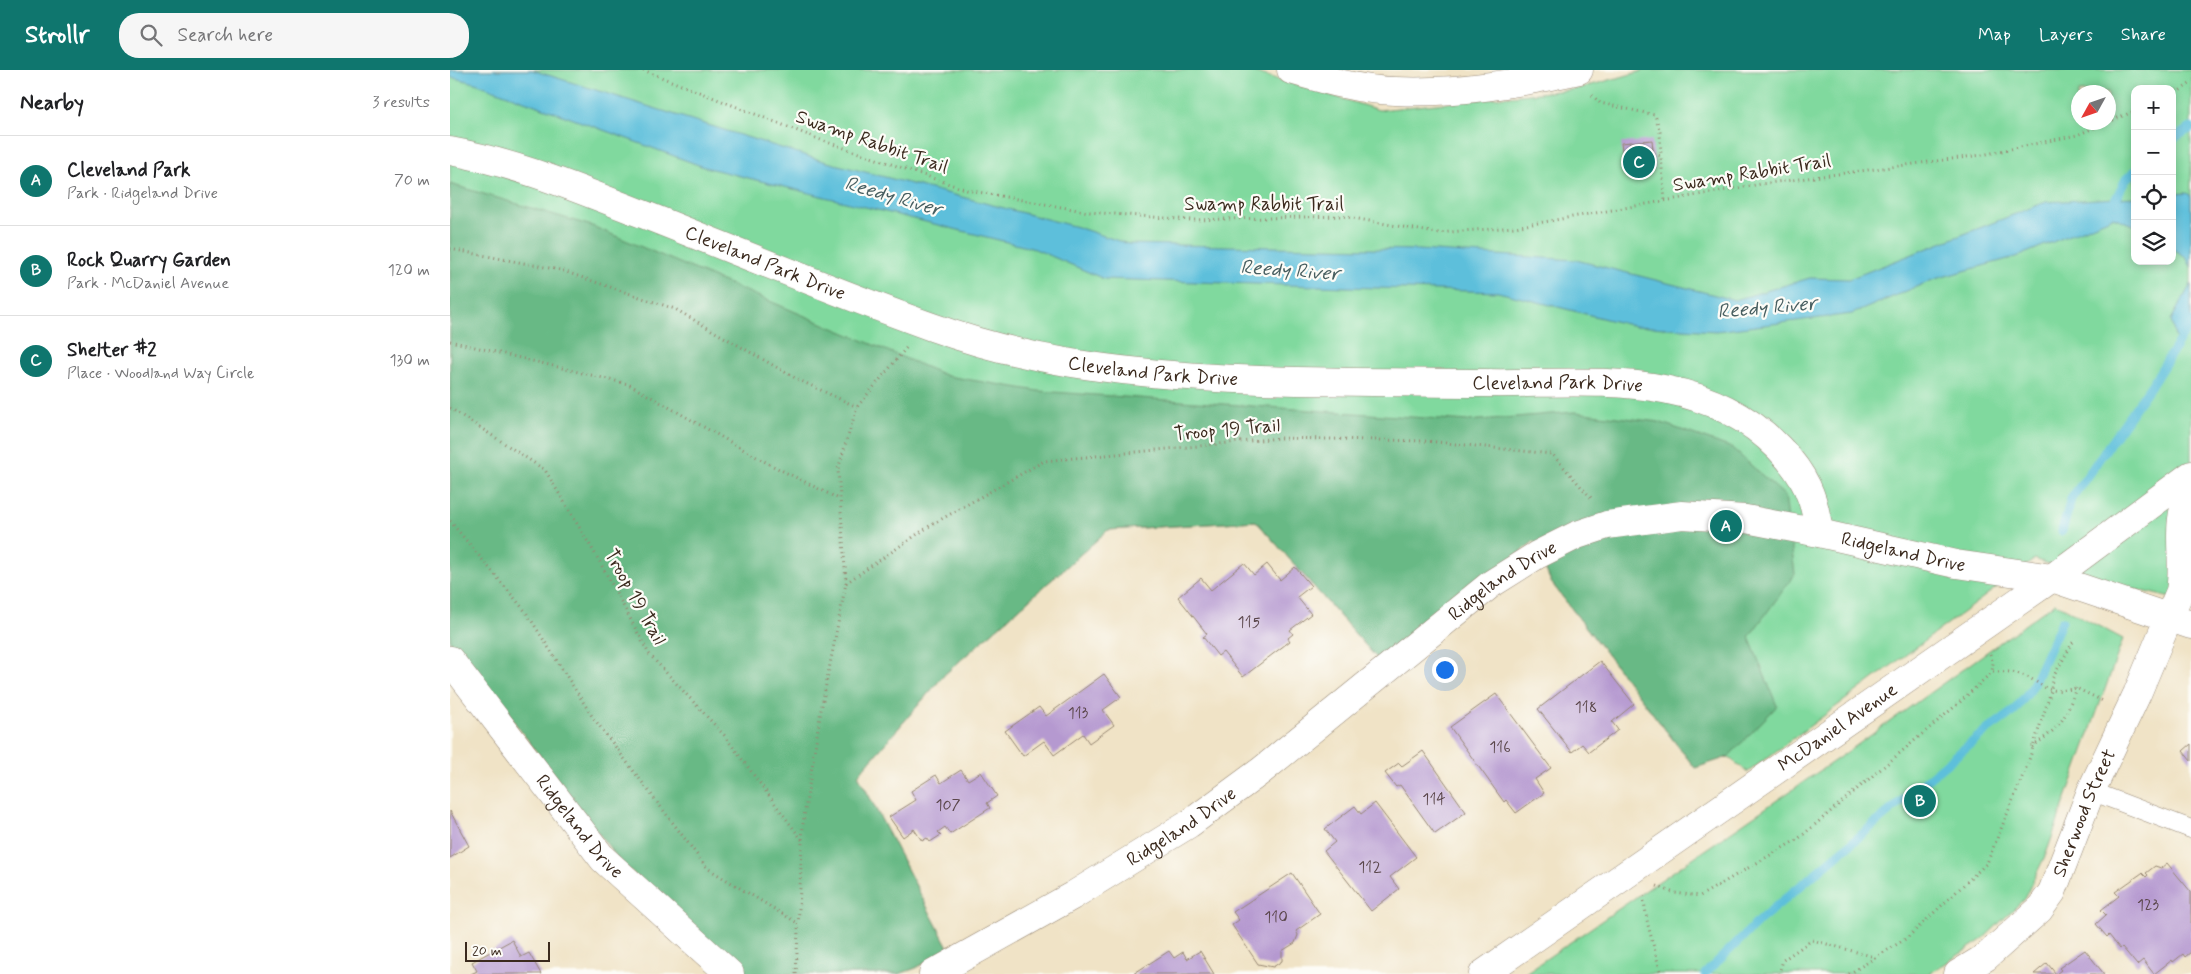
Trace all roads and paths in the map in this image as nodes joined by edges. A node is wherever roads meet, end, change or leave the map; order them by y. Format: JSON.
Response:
{"nodes":[{"id":1,"x":643,"y":70,"type":"edge"},
{"id":2,"x":1291,"y":70,"type":"edge"},
{"id":3,"x":1579,"y":70,"type":"edge"},
{"id":4,"x":2191,"y":84,"type":"edge"},
{"id":5,"x":2176,"y":93,"type":"edge"},
{"id":6,"x":1600,"y":103,"type":"dead end"},
{"id":7,"x":2131,"y":113,"type":"edge"},
{"id":8,"x":2116,"y":119,"type":"edge"},
{"id":9,"x":2089,"y":130,"type":"edge"},
{"id":10,"x":450,"y":151,"type":"edge"},
{"id":11,"x":1654,"y":154,"type":"dead end"},
{"id":12,"x":1661,"y":156,"type":"junction"},
{"id":13,"x":1665,"y":201,"type":"junction"},
{"id":14,"x":450,"y":249,"type":"edge"},
{"id":15,"x":923,"y":324,"type":"junction"},
{"id":16,"x":450,"y":341,"type":"edge"},
{"id":17,"x":857,"y":407,"type":"junction"},
{"id":18,"x":450,"y":408,"type":"edge"},
{"id":19,"x":2191,"y":475,"type":"edge"},
{"id":20,"x":2191,"y":491,"type":"edge"},
{"id":21,"x":840,"y":499,"type":"junction"},
{"id":22,"x":450,"y":521,"type":"edge"},
{"id":23,"x":1614,"y":524,"type":"junction"},
{"id":24,"x":1819,"y":533,"type":"junction"},
{"id":25,"x":2052,"y":578,"type":"junction"},
{"id":26,"x":846,"y":583,"type":"junction"},
{"id":27,"x":2179,"y":622,"type":"edge"},
{"id":28,"x":2073,"y":642,"type":"dead end"},
{"id":29,"x":450,"y":660,"type":"edge"},
{"id":30,"x":1993,"y":663,"type":"dead end"},
{"id":31,"x":1992,"y":672,"type":"junction"},
{"id":32,"x":2076,"y":688,"type":"junction"},
{"id":33,"x":2051,"y":691,"type":"junction"},
{"id":34,"x":2108,"y":704,"type":"dead end"},
{"id":35,"x":2032,"y":747,"type":"junction"},
{"id":36,"x":2091,"y":791,"type":"junction"},
{"id":37,"x":2191,"y":829,"type":"edge"},
{"id":38,"x":802,"y":840,"type":"junction"},
{"id":39,"x":1654,"y":885,"type":"dead end"},
{"id":40,"x":1649,"y":890,"type":"dead end"},
{"id":41,"x":800,"y":924,"type":"junction"},
{"id":42,"x":1875,"y":958,"type":"junction"},
{"id":43,"x":1496,"y":969,"type":"edge"},
{"id":44,"x":730,"y":974,"type":"edge"},
{"id":45,"x":796,"y":974,"type":"edge"},
{"id":46,"x":933,"y":974,"type":"edge"},
{"id":47,"x":1661,"y":974,"type":"edge"},
{"id":48,"x":1779,"y":974,"type":"edge"},
{"id":49,"x":1848,"y":974,"type":"edge"},
{"id":50,"x":1958,"y":974,"type":"edge"}],
"edges":[{"from":1,"to":13,"type":"path","name":"Swamp Rabbit Trail"},
{"from":2,"to":3,"type":"street"},
{"from":4,"to":5,"type":"path"},
{"from":6,"to":12,"type":"path"},
{"from":7,"to":8,"type":"path","name":"Swamp Rabbit Trail"},
{"from":9,"to":13,"type":"path","name":"Swamp Rabbit Trail"},
{"from":10,"to":15,"type":"street","name":"Cleveland Park Drive"},
{"from":11,"to":12,"type":"path"},
{"from":12,"to":13,"type":"path"},
{"from":14,"to":17,"type":"path"},
{"from":15,"to":17,"type":"path"},
{"from":15,"to":24,"type":"street","name":"Cleveland Park Drive"},
{"from":16,"to":21,"type":"path"},
{"from":17,"to":21,"type":"path"},
{"from":18,"to":38,"type":"path","name":"Troop 19 Trail"},
{"from":19,"to":25,"type":"street","name":"McDaniel Avenue"},
{"from":20,"to":27,"type":"street"},
{"from":21,"to":26,"type":"path"},
{"from":22,"to":41,"type":"path"},
{"from":23,"to":24,"type":"street","name":"Ridgeland Drive"},
{"from":23,"to":26,"type":"path","name":"Troop 19 Trail"},
{"from":23,"to":46,"type":"street","name":"Ridgeland Drive"},
{"from":24,"to":25,"type":"street","name":"Ridgeland Drive"},
{"from":25,"to":27,"type":"street","name":"Ridgeland Drive"},
{"from":25,"to":43,"type":"street","name":"McDaniel Avenue"},
{"from":26,"to":38,"type":"path"},
{"from":27,"to":36,"type":"street","name":"Sherwood Street"},
{"from":28,"to":33,"type":"path"},
{"from":29,"to":44,"type":"street","name":"Ridgeland Drive"},
{"from":30,"to":31,"type":"path"},
{"from":31,"to":33,"type":"path"},
{"from":31,"to":39,"type":"path"},
{"from":32,"to":33,"type":"path"},
{"from":32,"to":34,"type":"path"},
{"from":32,"to":35,"type":"path"},
{"from":33,"to":35,"type":"path"},
{"from":35,"to":42,"type":"path"},
{"from":36,"to":37,"type":"lane"},
{"from":36,"to":50,"type":"street","name":"Sherwood Street"},
{"from":38,"to":41,"type":"path"},
{"from":40,"to":47,"type":"path"},
{"from":41,"to":45,"type":"path"},
{"from":42,"to":48,"type":"path"},
{"from":42,"to":49,"type":"path"}]}
